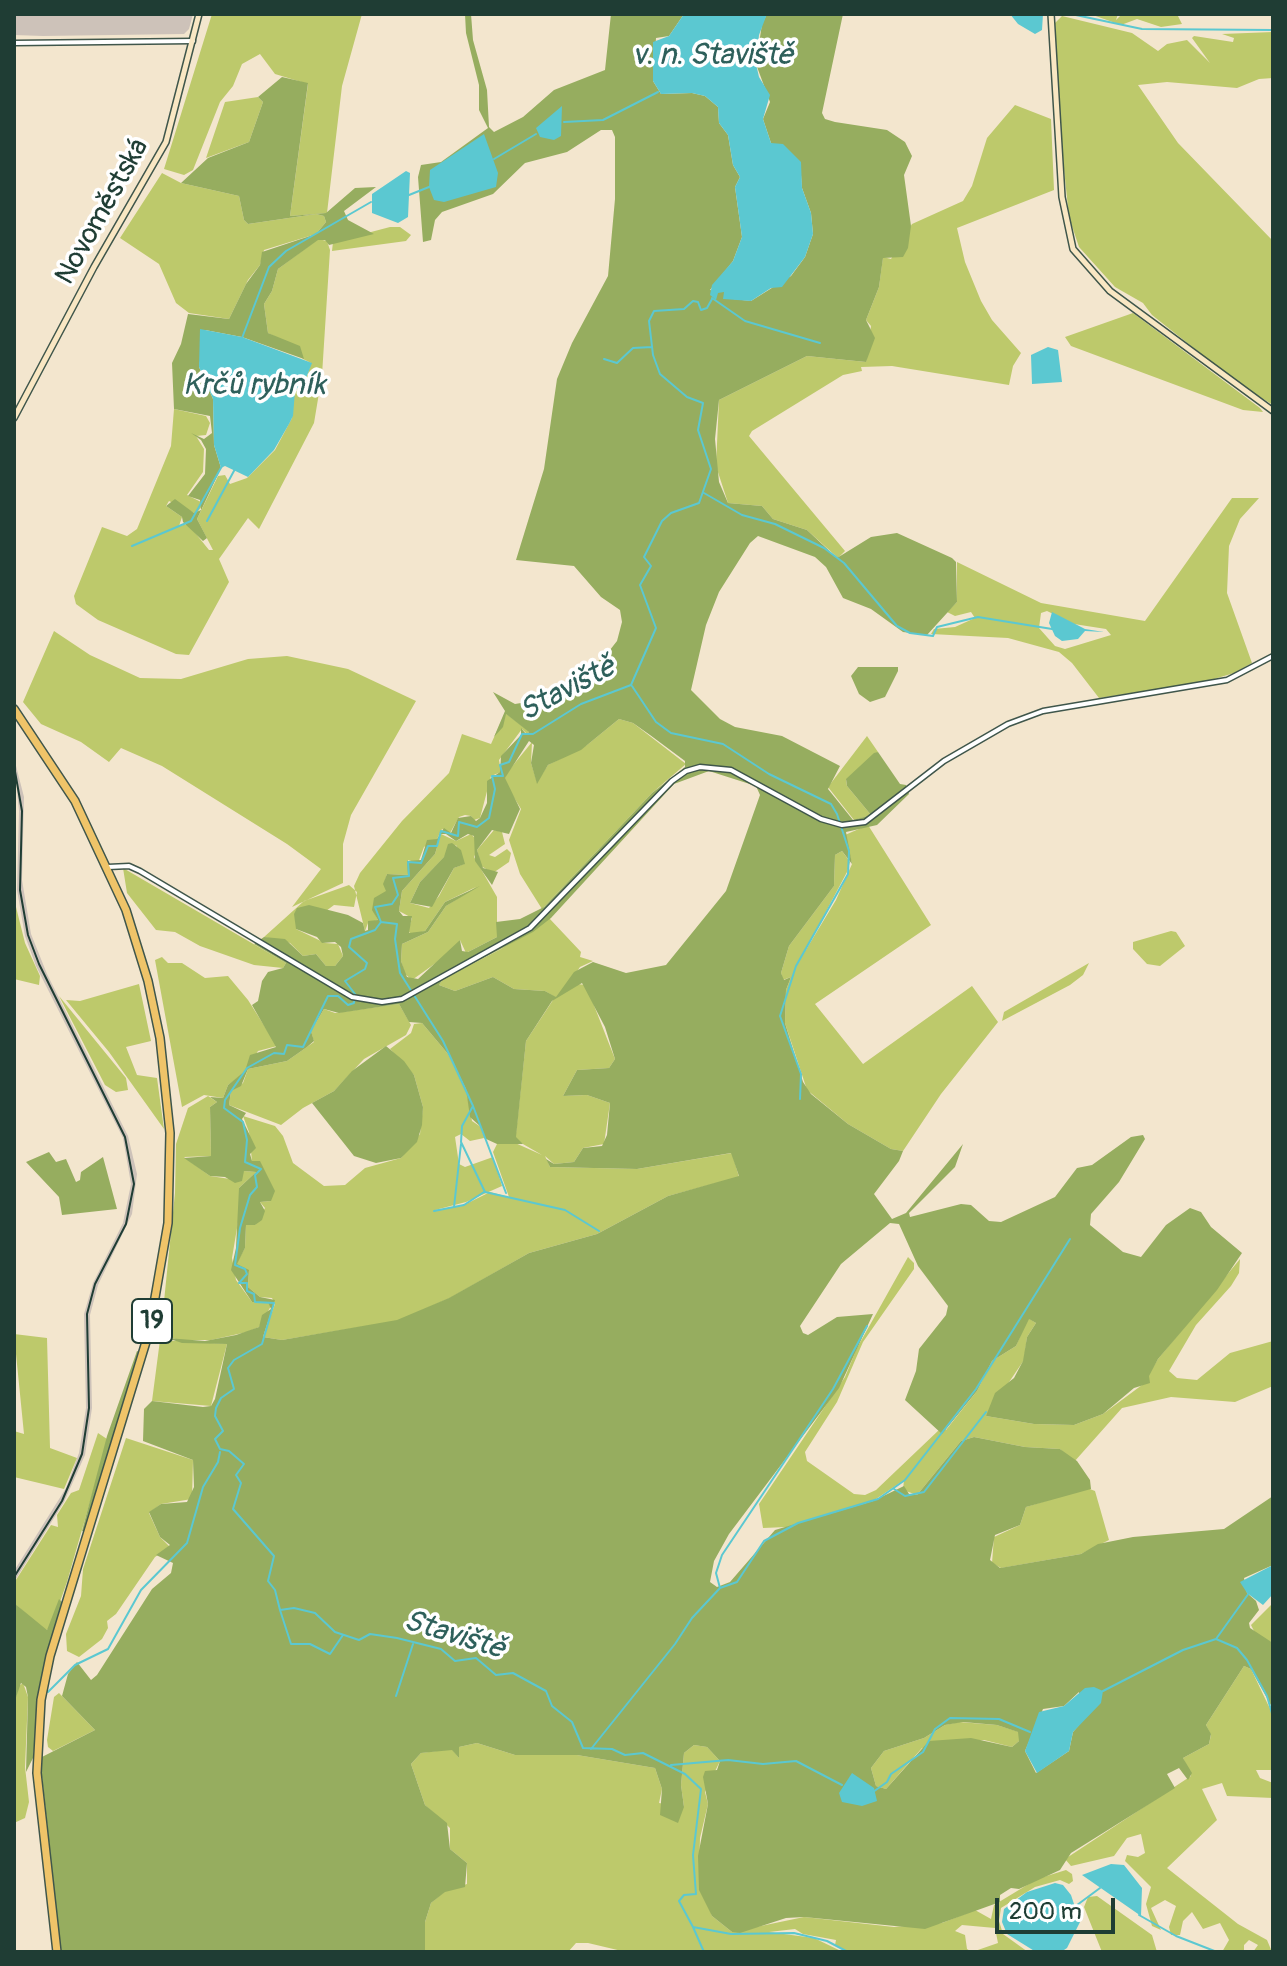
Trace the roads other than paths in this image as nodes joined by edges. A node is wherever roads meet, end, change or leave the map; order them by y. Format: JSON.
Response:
{"nodes":[{"id":1,"x":199,"y":14,"type":"edge"},
{"id":2,"x":1051,"y":14,"type":"edge"},
{"id":3,"x":193,"y":41,"type":"junction"},
{"id":4,"x":14,"y":43,"type":"edge"},
{"id":5,"x":1273,"y":411,"type":"edge"},
{"id":6,"x":14,"y":418,"type":"edge"},
{"id":7,"x":1273,"y":656,"type":"edge"},
{"id":8,"x":14,"y":709,"type":"edge"},
{"id":9,"x":108,"y":867,"type":"junction"},
{"id":10,"x":57,"y":1952,"type":"edge"}],
"edges":[{"from":1,"to":3,"type":"main road","name":"Novoměstská"},
{"from":2,"to":5,"type":"main road"},
{"from":3,"to":4,"type":"street"},
{"from":3,"to":6,"type":"main road","name":"Novoměstská"},
{"from":7,"to":9,"type":"street"},
{"from":8,"to":9,"type":"main road","number":"19"},
{"from":9,"to":10,"type":"main road","number":"19"}]}
